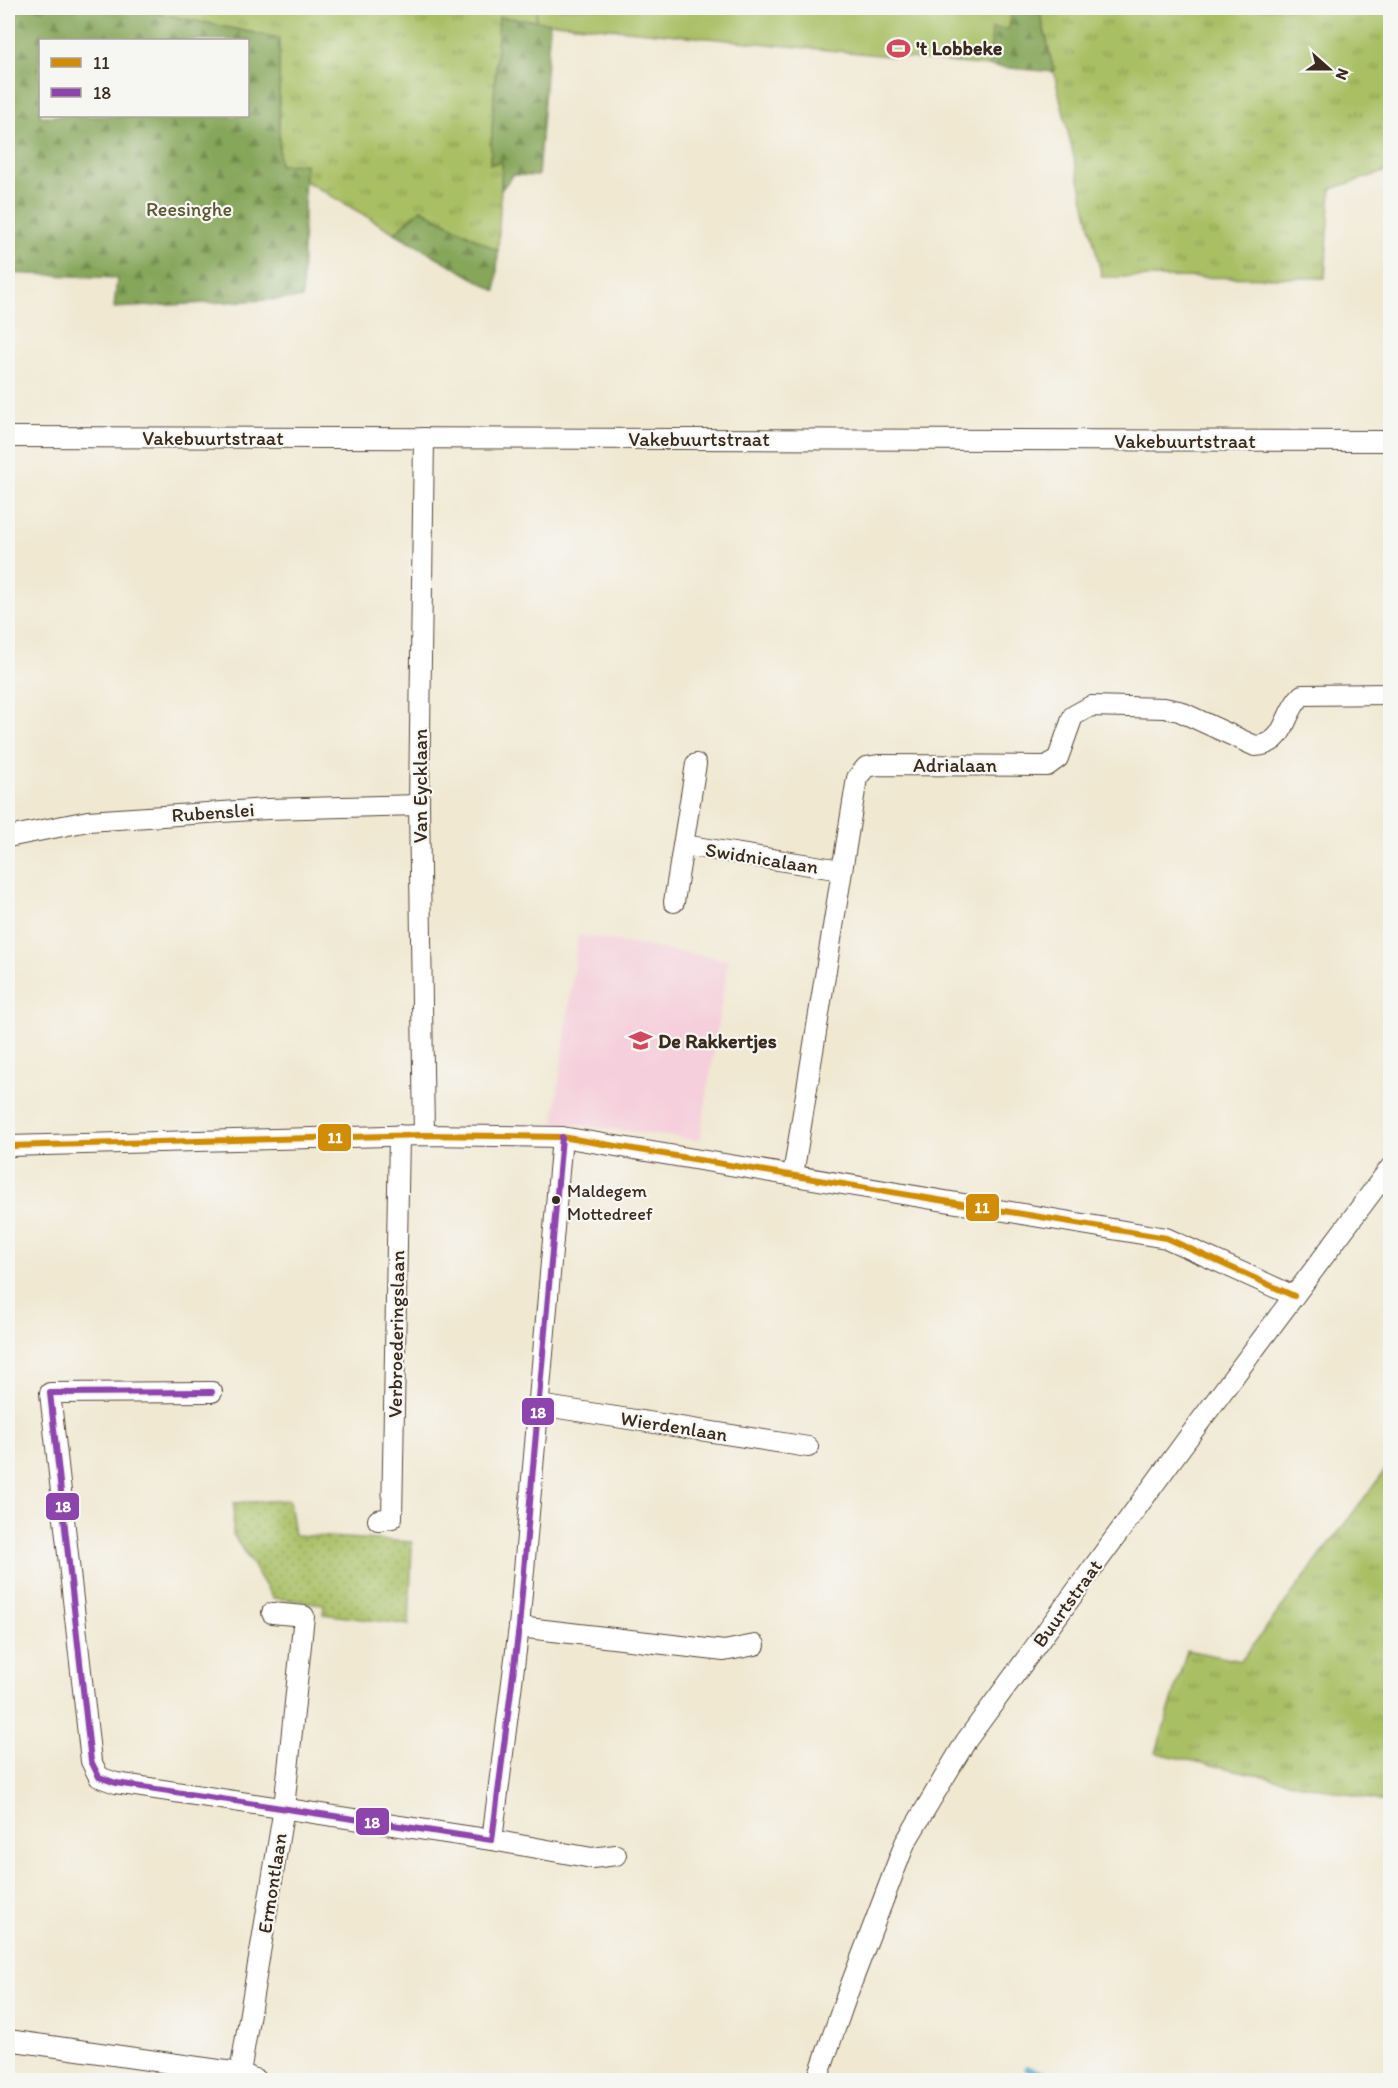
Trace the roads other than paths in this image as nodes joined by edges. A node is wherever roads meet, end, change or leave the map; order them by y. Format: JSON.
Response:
{"nodes":[{"id":1,"x":8,"y":437,"type":"edge"},
{"id":2,"x":424,"y":438,"type":"junction"},
{"id":3,"x":1390,"y":441,"type":"edge"},
{"id":4,"x":1390,"y":694,"type":"edge"},
{"id":5,"x":696,"y":764,"type":"dead end"},
{"id":6,"x":419,"y":805,"type":"junction"},
{"id":7,"x":8,"y":837,"type":"edge"},
{"id":8,"x":683,"y":846,"type":"junction"},
{"id":9,"x":841,"y":870,"type":"junction"},
{"id":10,"x":674,"y":902,"type":"dead end"},
{"id":11,"x":424,"y":1135,"type":"junction"},
{"id":12,"x":399,"y":1136,"type":"junction"},
{"id":13,"x":562,"y":1137,"type":"junction"},
{"id":14,"x":8,"y":1146,"type":"edge"},
{"id":15,"x":1390,"y":1168,"type":"edge"},
{"id":16,"x":793,"y":1175,"type":"junction"},
{"id":17,"x":1294,"y":1296,"type":"junction"},
{"id":18,"x":212,"y":1392,"type":"dead end"},
{"id":19,"x":539,"y":1405,"type":"junction"},
{"id":20,"x":808,"y":1447,"type":"dead end"},
{"id":21,"x":378,"y":1520,"type":"dead end"},
{"id":22,"x":272,"y":1612,"type":"dead end"},
{"id":23,"x":519,"y":1627,"type":"junction"},
{"id":24,"x":755,"y":1645,"type":"dead end"},
{"id":25,"x":284,"y":1808,"type":"junction"},
{"id":26,"x":492,"y":1840,"type":"junction"},
{"id":27,"x":616,"y":1855,"type":"dead end"},
{"id":28,"x":8,"y":2040,"type":"edge"},
{"id":29,"x":249,"y":2077,"type":"edge"},
{"id":30,"x":817,"y":2080,"type":"edge"}],
"edges":[{"from":1,"to":2,"type":"street","name":"Vakebuurtstraat"},
{"from":2,"to":3,"type":"street","name":"Vakebuurtstraat"},
{"from":2,"to":6,"type":"street","name":"Van Eycklaan"},
{"from":4,"to":9,"type":"street","name":"Adrialaan"},
{"from":5,"to":8,"type":"street","name":"Swidnicalaan"},
{"from":6,"to":7,"type":"street","name":"Rubenslei"},
{"from":6,"to":11,"type":"street","name":"Van Eycklaan"},
{"from":8,"to":9,"type":"street","name":"Swidnicalaan"},
{"from":8,"to":10,"type":"street","name":"Swidnicalaan"},
{"from":9,"to":16,"type":"street","name":"Adrialaan"},
{"from":11,"to":12,"type":"street"},
{"from":11,"to":13,"type":"street"},
{"from":12,"to":14,"type":"street"},
{"from":12,"to":21,"type":"street","name":"Verbroederingslaan"},
{"from":13,"to":16,"type":"street"},
{"from":13,"to":19,"type":"street"},
{"from":15,"to":17,"type":"street","name":"Buurtstraat"},
{"from":16,"to":17,"type":"street"},
{"from":17,"to":30,"type":"street","name":"Buurtstraat"},
{"from":18,"to":25,"type":"street"},
{"from":19,"to":20,"type":"street","name":"Wierdenlaan"},
{"from":19,"to":23,"type":"street"},
{"from":22,"to":25,"type":"street","name":"Ermontlaan"},
{"from":23,"to":24,"type":"street"},
{"from":23,"to":26,"type":"street"},
{"from":25,"to":26,"type":"street"},
{"from":25,"to":29,"type":"street","name":"Ermontlaan"},
{"from":26,"to":27,"type":"street"},
{"from":28,"to":29,"type":"street"}]}
